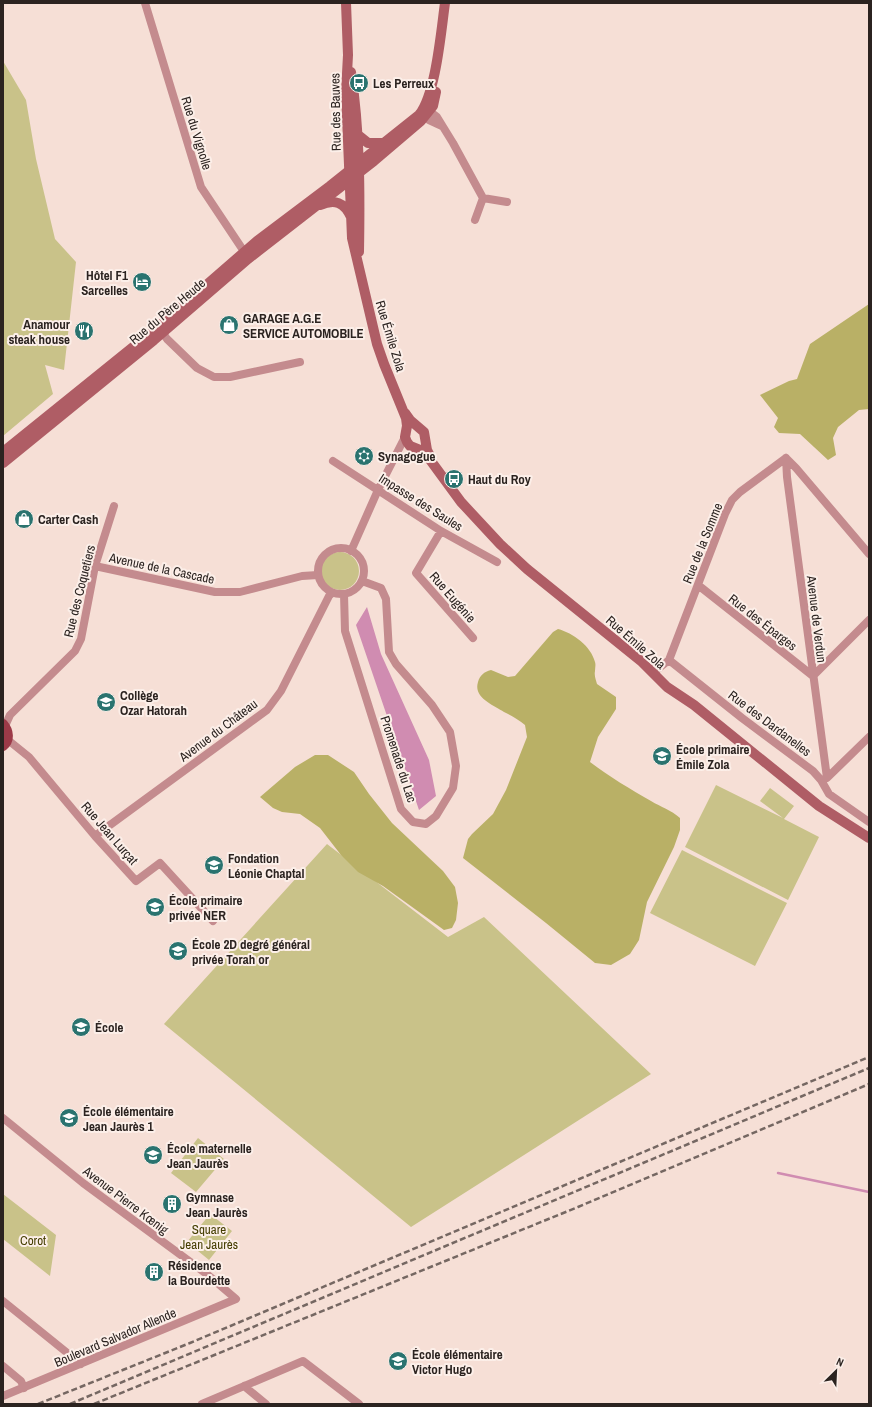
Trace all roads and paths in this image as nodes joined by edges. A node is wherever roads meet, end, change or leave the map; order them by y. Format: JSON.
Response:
{"nodes":[{"id":1,"x":146,"y":3,"type":"edge"},
{"id":2,"x":346,"y":3,"type":"edge"},
{"id":3,"x":445,"y":3,"type":"edge"},
{"id":4,"x":348,"y":55,"type":"junction"},
{"id":5,"x":425,"y":112,"type":"junction"},
{"id":6,"x":358,"y":135,"type":"junction"},
{"id":7,"x":382,"y":144,"type":"junction"},
{"id":8,"x":354,"y":174,"type":"junction"},
{"id":9,"x":483,"y":198,"type":"junction"},
{"id":10,"x":506,"y":202,"type":"dead end"},
{"id":11,"x":315,"y":207,"type":"junction"},
{"id":12,"x":351,"y":217,"type":"junction"},
{"id":13,"x":475,"y":220,"type":"dead end"},
{"id":14,"x":246,"y":256,"type":"junction"},
{"id":15,"x":359,"y":265,"type":"junction"},
{"id":16,"x":160,"y":330,"type":"junction"},
{"id":17,"x":300,"y":362,"type":"dead end"},
{"id":18,"x":404,"y":412,"type":"junction"},
{"id":19,"x":420,"y":428,"type":"junction"},
{"id":20,"x":406,"y":433,"type":"junction"},
{"id":21,"x":425,"y":440,"type":"junction"},
{"id":22,"x":413,"y":446,"type":"junction"},
{"id":23,"x":3,"y":452,"type":"edge"},
{"id":24,"x":397,"y":452,"type":"junction"},
{"id":25,"x":786,"y":458,"type":"junction"},
{"id":26,"x":333,"y":461,"type":"dead end"},
{"id":27,"x":3,"y":463,"type":"edge"},
{"id":28,"x":433,"y":464,"type":"junction"},
{"id":29,"x":378,"y":490,"type":"junction"},
{"id":30,"x":114,"y":506,"type":"dead end"},
{"id":31,"x":441,"y":531,"type":"junction"},
{"id":32,"x":351,"y":551,"type":"junction"},
{"id":33,"x":869,"y":554,"type":"edge"},
{"id":34,"x":497,"y":562,"type":"dead end"},
{"id":35,"x":95,"y":566,"type":"junction"},
{"id":36,"x":318,"y":576,"type":"junction"},
{"id":37,"x":362,"y":581,"type":"junction"},
{"id":38,"x":698,"y":586,"type":"junction"},
{"id":39,"x":332,"y":593,"type":"junction"},
{"id":40,"x":344,"y":594,"type":"junction"},
{"id":41,"x":869,"y":620,"type":"edge"},
{"id":42,"x":473,"y":638,"type":"dead end"},
{"id":43,"x":669,"y":660,"type":"junction"},
{"id":44,"x":653,"y":673,"type":"junction"},
{"id":45,"x":813,"y":676,"type":"junction"},
{"id":46,"x":4,"y":725,"type":"edge"},
{"id":47,"x":869,"y":737,"type":"edge"},
{"id":48,"x":5,"y":743,"type":"edge"},
{"id":49,"x":824,"y":779,"type":"junction"},
{"id":50,"x":840,"y":820,"type":"junction"},
{"id":51,"x":869,"y":822,"type":"edge"},
{"id":52,"x":95,"y":836,"type":"junction"},
{"id":53,"x":869,"y":838,"type":"edge"},
{"id":54,"x":869,"y":844,"type":"edge"},
{"id":55,"x":212,"y":921,"type":"dead end"},
{"id":56,"x":3,"y":1118,"type":"edge"},
{"id":57,"x":236,"y":1299,"type":"joint"},
{"id":58,"x":3,"y":1302,"type":"edge"},
{"id":59,"x":81,"y":1364,"type":"junction"},
{"id":60,"x":3,"y":1366,"type":"edge"},
{"id":61,"x":244,"y":1386,"type":"junction"},
{"id":62,"x":24,"y":1388,"type":"junction"},
{"id":63,"x":3,"y":1396,"type":"edge"},
{"id":64,"x":202,"y":1404,"type":"edge"},
{"id":65,"x":266,"y":1404,"type":"edge"},
{"id":66,"x":359,"y":1404,"type":"edge"}],
"edges":[{"from":1,"to":14,"type":"street","name":"Rue du Vignolle"},
{"from":2,"to":4,"type":"main road","name":"Rue des Bauves"},
{"from":3,"to":5,"type":"main road"},
{"from":4,"to":6,"type":"main road","name":"Rue des Bauves"},
{"from":4,"to":8,"type":"main road","name":"Rue des Bauves"},
{"from":5,"to":7,"type":"main road"},
{"from":5,"to":8,"type":"main road"},
{"from":5,"to":9,"type":"street"},
{"from":6,"to":7,"type":"main road"},
{"from":6,"to":8,"type":"main road","name":"Rue des Bauves"},
{"from":7,"to":8,"type":"main road"},
{"from":8,"to":11,"type":"main road","name":"Rue du Père Heude"},
{"from":8,"to":12,"type":"main road","name":"Rue Émile Zola"},
{"from":8,"to":14,"type":"main road","name":"Rue du Père Heude"},
{"from":8,"to":15,"type":"main road","name":"Rue Émile Zola"},
{"from":9,"to":10,"type":"street"},
{"from":9,"to":13,"type":"street"},
{"from":11,"to":12,"type":"main road"},
{"from":11,"to":14,"type":"main road","name":"Rue du Père Heude"},
{"from":12,"to":15,"type":"main road","name":"Rue Émile Zola"},
{"from":14,"to":16,"type":"main road","name":"Rue du Père Heude"},
{"from":15,"to":18,"type":"main road","name":"Rue Émile Zola"},
{"from":16,"to":17,"type":"street"},
{"from":16,"to":23,"type":"main road","name":"Rue du Père Heude"},
{"from":16,"to":27,"type":"main road","name":"Rue du Père Heude"},
{"from":18,"to":19,"type":"main road","name":"Rue Émile Zola"},
{"from":18,"to":20,"type":"main road","name":"Rue Émile Zola"},
{"from":19,"to":20,"type":"main road"},
{"from":19,"to":21,"type":"main road"},
{"from":20,"to":22,"type":"main road"},
{"from":20,"to":24,"type":"street"},
{"from":21,"to":22,"type":"main road"},
{"from":21,"to":28,"type":"main road","name":"Rue Émile Zola"},
{"from":22,"to":24,"type":"street"},
{"from":22,"to":28,"type":"main road","name":"Rue Émile Zola"},
{"from":24,"to":29,"type":"street"},
{"from":25,"to":33,"type":"street"},
{"from":25,"to":38,"type":"street","name":"Rue de la Somme"},
{"from":25,"to":45,"type":"street","name":"Avenue de Verdun"},
{"from":26,"to":29,"type":"street","name":"Impasse des Saules"},
{"from":28,"to":44,"type":"main road","name":"Rue Émile Zola"},
{"from":29,"to":31,"type":"street","name":"Impasse des Saules"},
{"from":29,"to":32,"type":"street"},
{"from":30,"to":35,"type":"street","name":"Rue des Coquetiers"},
{"from":31,"to":34,"type":"street","name":"Impasse des Saules"},
{"from":31,"to":42,"type":"street","name":"Rue Eugénie"},
{"from":32,"to":36,"type":"street"},
{"from":32,"to":37,"type":"street"},
{"from":35,"to":36,"type":"street","name":"Avenue de la Cascade"},
{"from":35,"to":46,"type":"street","name":"Rue des Coquetiers"},
{"from":36,"to":39,"type":"street"},
{"from":37,"to":40,"type":"street"},
{"from":37,"to":40,"type":"street","name":"Promenade du Lac"},
{"from":38,"to":43,"type":"street","name":"Rue de la Somme"},
{"from":38,"to":45,"type":"street","name":"Rue des Éparges"},
{"from":39,"to":40,"type":"street"},
{"from":39,"to":52,"type":"street","name":"Avenue du Château"},
{"from":41,"to":45,"type":"street"},
{"from":43,"to":44,"type":"street"},
{"from":43,"to":49,"type":"street","name":"Rue des Dardanelles"},
{"from":44,"to":50,"type":"main road","name":"Rue Émile Zola"},
{"from":45,"to":49,"type":"street","name":"Avenue de Verdun"},
{"from":46,"to":48,"type":"main road"},
{"from":47,"to":49,"type":"street"},
{"from":48,"to":52,"type":"street","name":"Rue Jean Lurçat"},
{"from":49,"to":51,"type":"street","name":"Rue des Dardanelles"},
{"from":50,"to":53,"type":"main road","name":"Rue Émile Zola"},
{"from":50,"to":54,"type":"main road","name":"Rue Émile Zola"},
{"from":52,"to":55,"type":"street","name":"Rue Jean Lurçat"},
{"from":56,"to":57,"type":"street","name":"Avenue Pierre Kœnig"},
{"from":57,"to":59,"type":"street","name":"Boulevard Salvador Allende"},
{"from":58,"to":59,"type":"street"},
{"from":59,"to":62,"type":"street","name":"Boulevard Salvador Allende"},
{"from":60,"to":62,"type":"street"},
{"from":61,"to":64,"type":"street"},
{"from":61,"to":65,"type":"street"},
{"from":61,"to":66,"type":"street"},
{"from":62,"to":63,"type":"street","name":"Boulevard Salvador Allende"}]}
